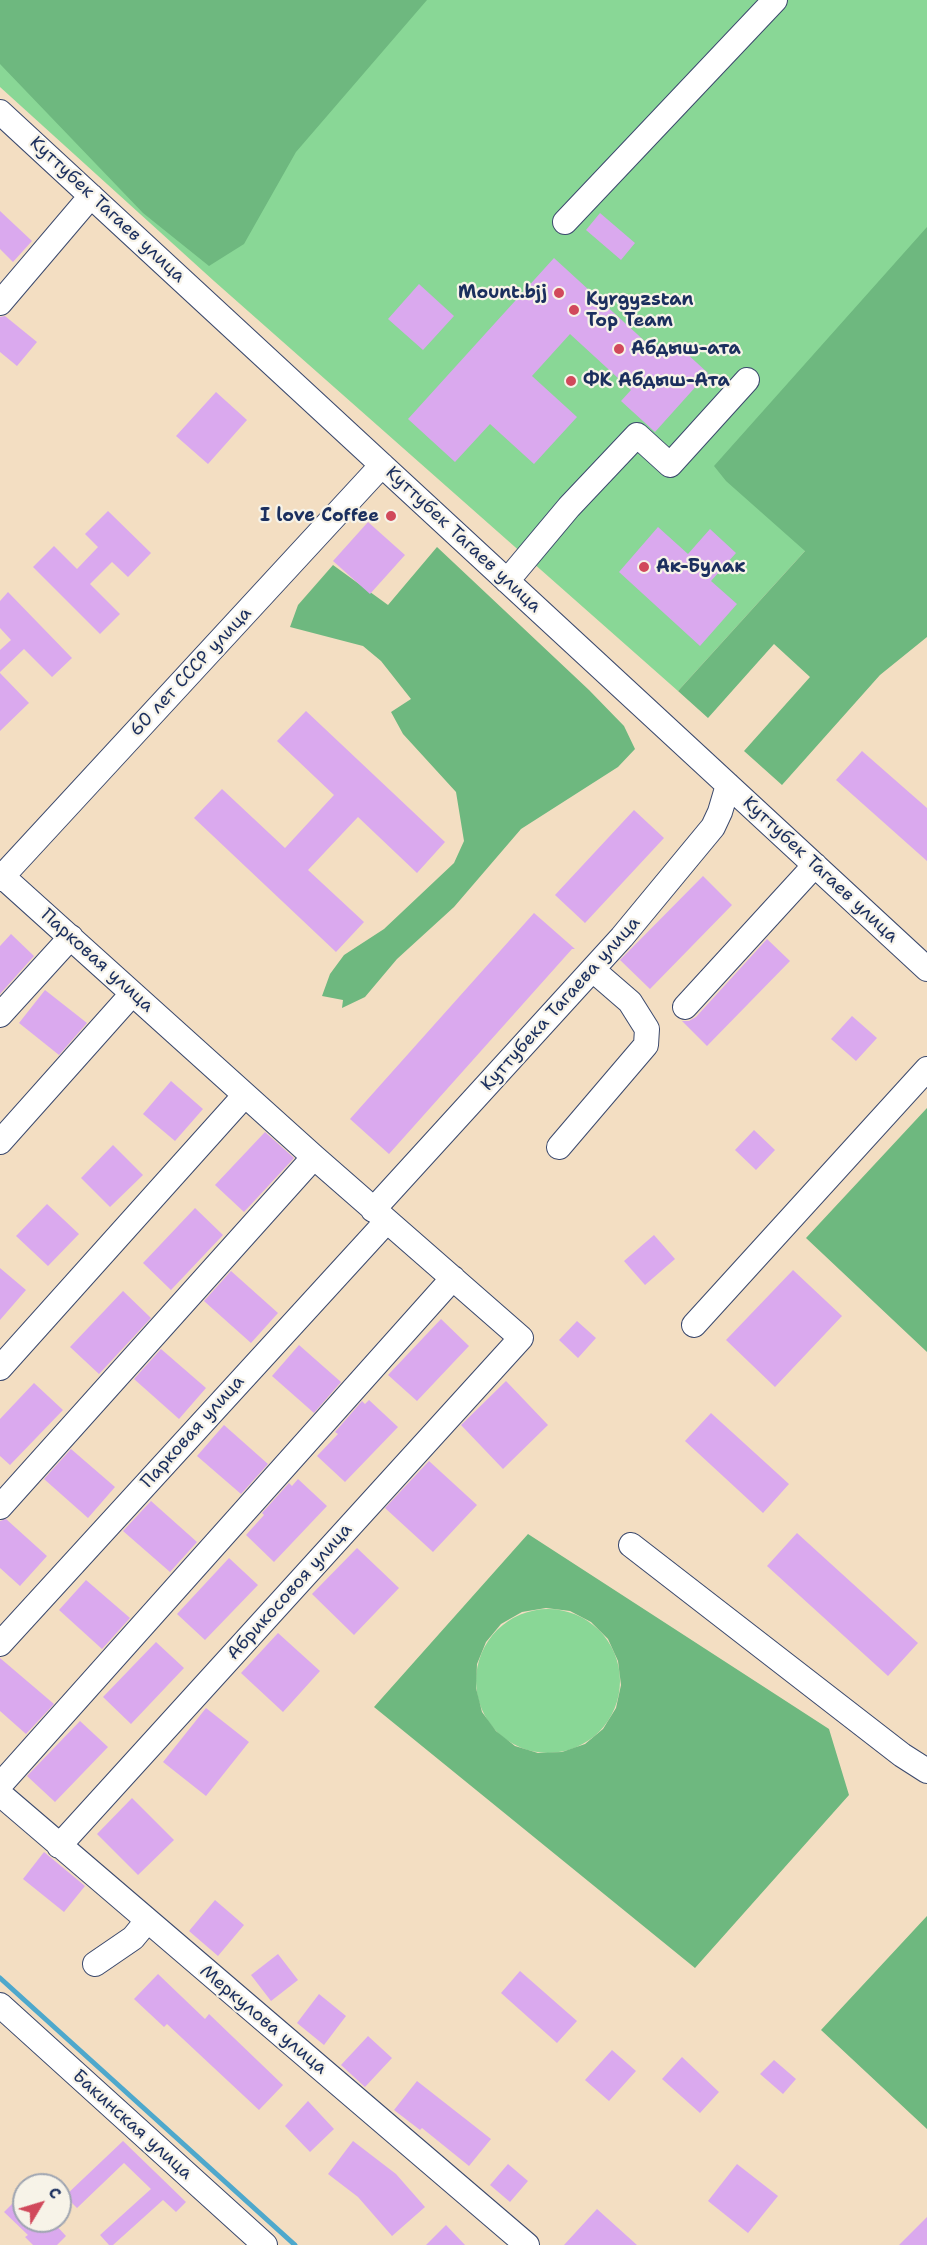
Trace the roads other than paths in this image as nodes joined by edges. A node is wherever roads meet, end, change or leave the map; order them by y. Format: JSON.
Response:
{"nodes":[{"id":1,"x":775,"y":0,"type":"edge"},
{"id":2,"x":0,"y":112,"type":"edge"},
{"id":3,"x":91,"y":196,"type":"junction"},
{"id":4,"x":565,"y":222,"type":"dead end"},
{"id":5,"x":0,"y":303,"type":"edge"},
{"id":6,"x":747,"y":380,"type":"dead end"},
{"id":7,"x":382,"y":465,"type":"junction"},
{"id":8,"x":507,"y":581,"type":"junction"},
{"id":9,"x":728,"y":785,"type":"junction"},
{"id":10,"x":815,"y":865,"type":"junction"},
{"id":11,"x":1,"y":877,"type":"edge"},
{"id":12,"x":71,"y":937,"type":"junction"},
{"id":13,"x":927,"y":969,"type":"edge"},
{"id":14,"x":592,"y":970,"type":"junction"},
{"id":15,"x":132,"y":994,"type":"junction"},
{"id":16,"x":685,"y":1007,"type":"dead end"},
{"id":17,"x":0,"y":1015,"type":"edge"},
{"id":18,"x":927,"y":1070,"type":"edge"},
{"id":19,"x":245,"y":1095,"type":"junction"},
{"id":20,"x":0,"y":1142,"type":"edge"},
{"id":21,"x":559,"y":1147,"type":"dead end"},
{"id":22,"x":314,"y":1157,"type":"junction"},
{"id":23,"x":380,"y":1216,"type":"junction"},
{"id":24,"x":453,"y":1278,"type":"junction"},
{"id":25,"x":694,"y":1324,"type":"dead end"},
{"id":26,"x":521,"y":1338,"type":"joint"},
{"id":27,"x":0,"y":1368,"type":"edge"},
{"id":28,"x":0,"y":1506,"type":"edge"},
{"id":29,"x":631,"y":1545,"type":"dead end"},
{"id":30,"x":0,"y":1644,"type":"edge"},
{"id":31,"x":927,"y":1771,"type":"edge"},
{"id":32,"x":0,"y":1785,"type":"edge"},
{"id":33,"x":0,"y":1794,"type":"edge"},
{"id":34,"x":59,"y":1846,"type":"junction"},
{"id":35,"x":147,"y":1921,"type":"junction"},
{"id":36,"x":95,"y":1964,"type":"dead end"},
{"id":37,"x":0,"y":2005,"type":"edge"},
{"id":38,"x":265,"y":2245,"type":"edge"},
{"id":39,"x":527,"y":2245,"type":"edge"}],
"edges":[{"from":1,"to":4,"type":"street"},
{"from":2,"to":3,"type":"street","name":"Куттубек Тагаев улица"},
{"from":3,"to":5,"type":"street"},
{"from":3,"to":7,"type":"street","name":"Куттубек Тагаев улица"},
{"from":6,"to":8,"type":"street"},
{"from":7,"to":8,"type":"street","name":"Куттубек Тагаев улица"},
{"from":7,"to":11,"type":"street","name":"60 лет СССР улица"},
{"from":8,"to":9,"type":"street","name":"Куттубек Тагаев улица"},
{"from":9,"to":10,"type":"street","name":"Куттубек Тагаев улица"},
{"from":9,"to":14,"type":"street","name":"Куттубека Тагаева улица"},
{"from":10,"to":13,"type":"street","name":"Куттубек Тагаев улица"},
{"from":10,"to":16,"type":"street"},
{"from":11,"to":12,"type":"street","name":"Парковая улица"},
{"from":12,"to":15,"type":"street","name":"Парковая улица"},
{"from":12,"to":17,"type":"street"},
{"from":14,"to":21,"type":"street"},
{"from":14,"to":23,"type":"street","name":"Куттубека Тагаева улица"},
{"from":15,"to":19,"type":"street","name":"Парковая улица"},
{"from":15,"to":20,"type":"street"},
{"from":18,"to":25,"type":"street"},
{"from":19,"to":22,"type":"street","name":"Парковая улица"},
{"from":19,"to":27,"type":"street"},
{"from":22,"to":23,"type":"street","name":"Парковая улица"},
{"from":22,"to":28,"type":"street"},
{"from":23,"to":24,"type":"street","name":"Парковая улица"},
{"from":23,"to":30,"type":"street","name":"Парковая улица"},
{"from":24,"to":26,"type":"street","name":"Парковая улица"},
{"from":24,"to":32,"type":"street"},
{"from":26,"to":34,"type":"street","name":"Абрикосовоя улица"},
{"from":29,"to":31,"type":"street"},
{"from":33,"to":34,"type":"street","name":"Меркулова улица"},
{"from":34,"to":35,"type":"street","name":"Меркулова улица"},
{"from":35,"to":36,"type":"street"},
{"from":35,"to":39,"type":"street","name":"Меркулова улица"},
{"from":37,"to":38,"type":"street","name":"Бакинская улица"}]}
